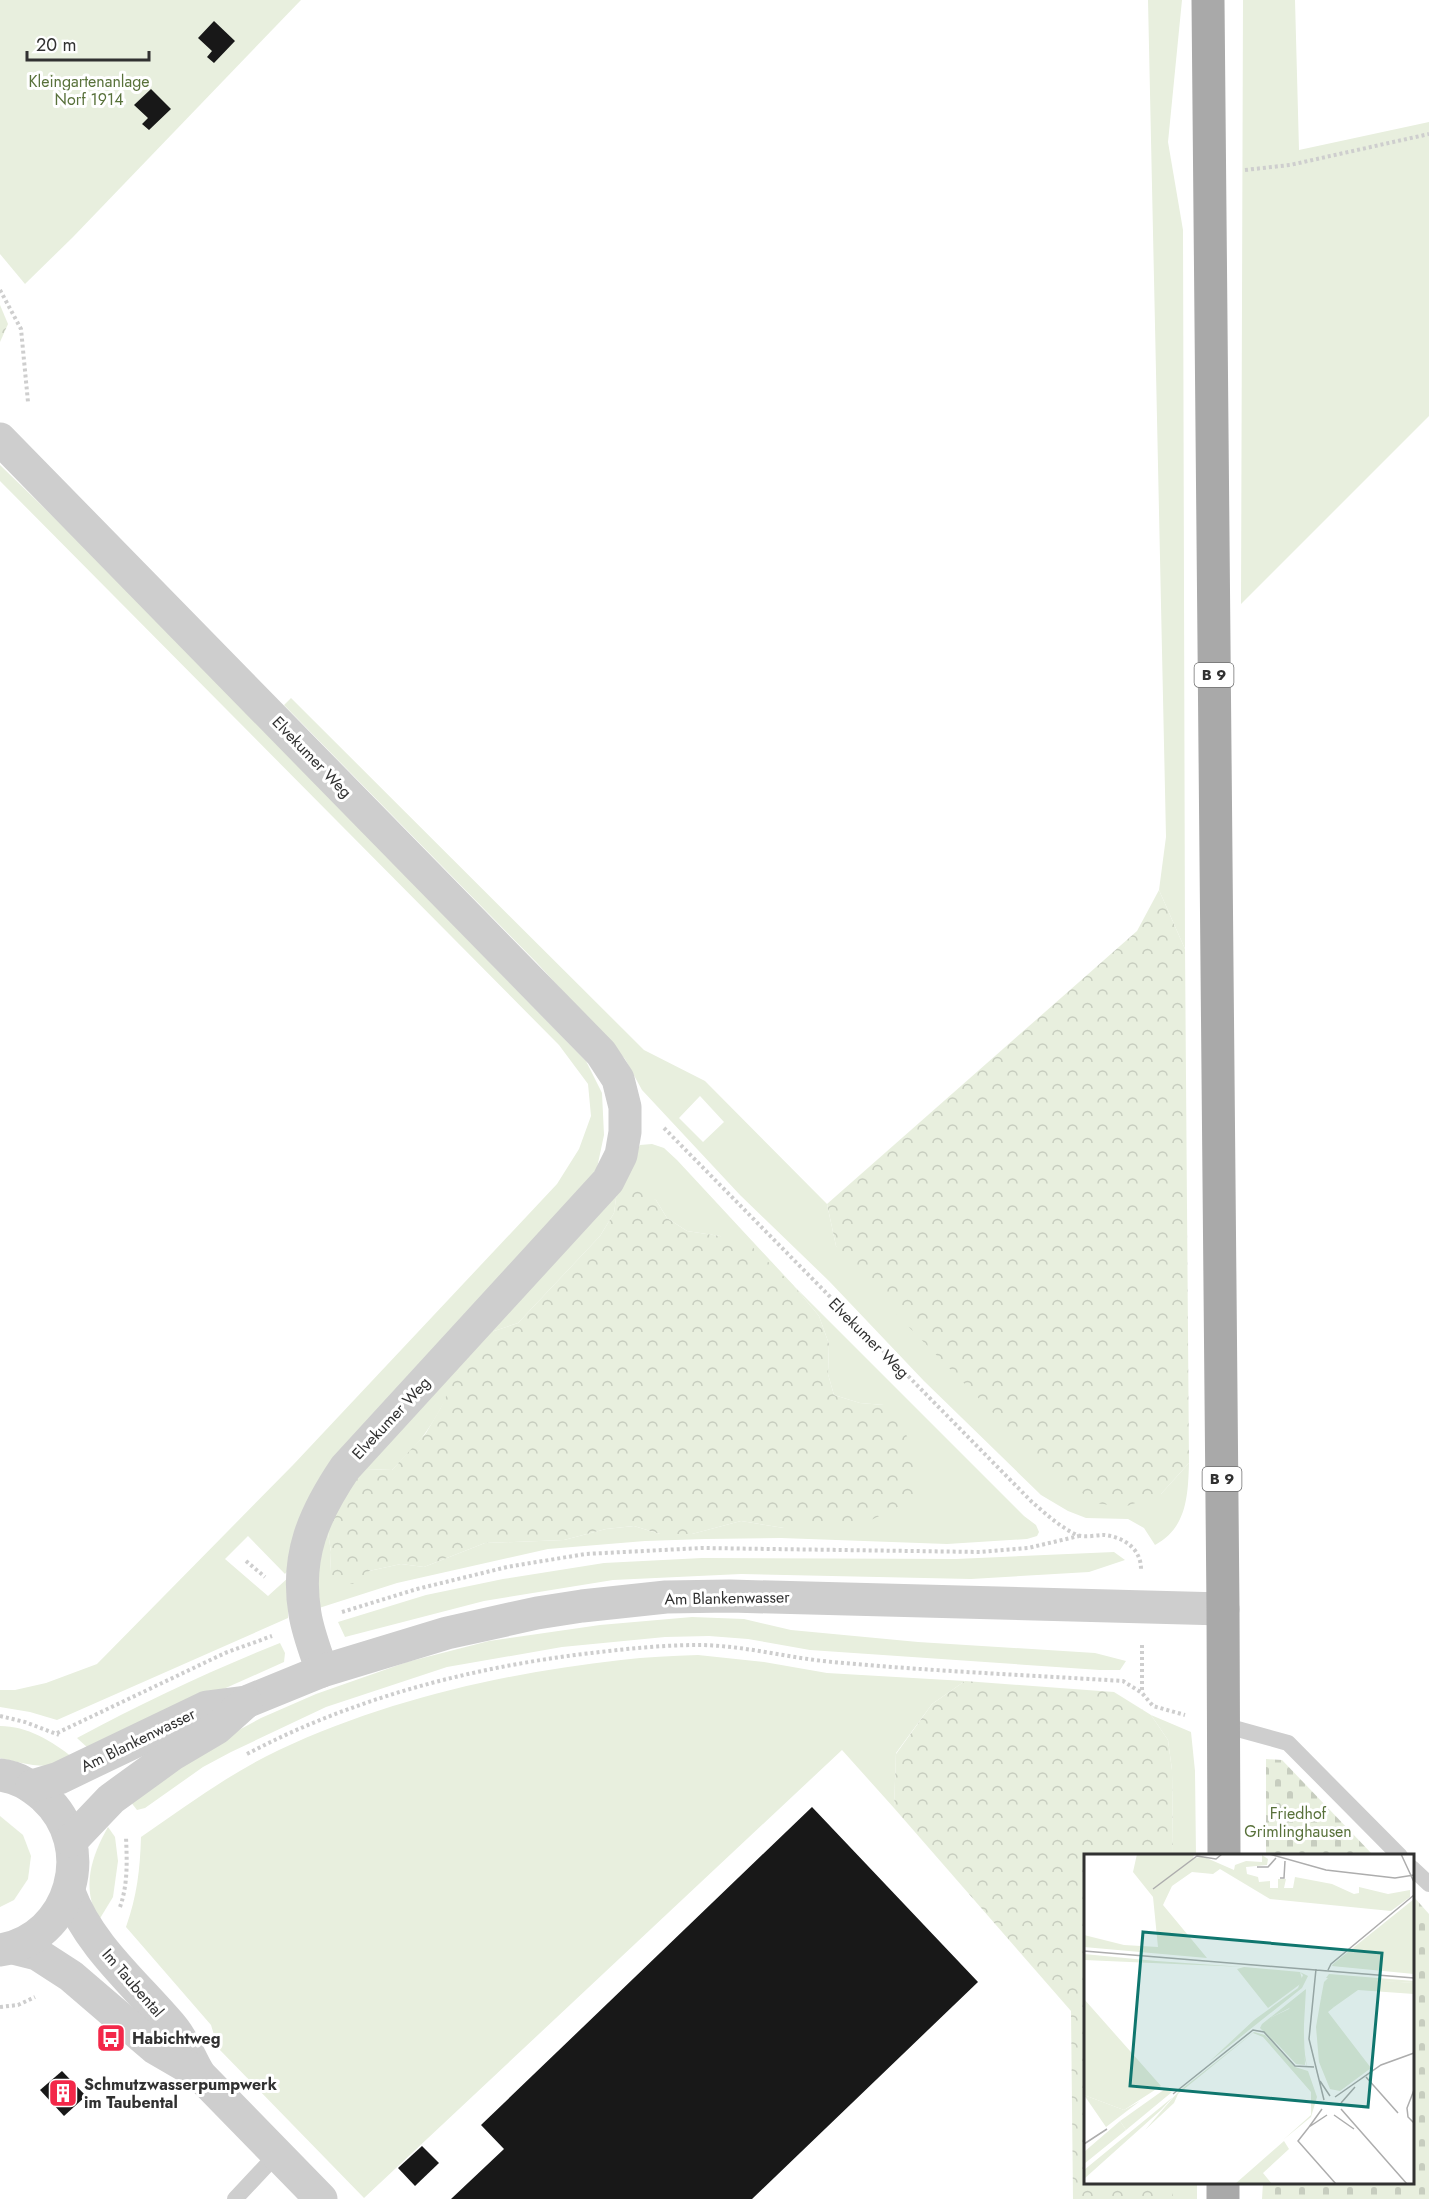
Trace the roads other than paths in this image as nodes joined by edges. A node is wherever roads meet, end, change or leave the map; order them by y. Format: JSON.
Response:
{"nodes":[{"id":1,"x":1208,"y":0,"type":"edge"},
{"id":2,"x":0,"y":439,"type":"edge"},
{"id":3,"x":1223,"y":1609,"type":"junction"},
{"id":4,"x":322,"y":1671,"type":"junction"},
{"id":5,"x":246,"y":1702,"type":"junction"},
{"id":6,"x":1223,"y":1725,"type":"junction"},
{"id":7,"x":0,"y":1775,"type":"edge"},
{"id":8,"x":32,"y":1786,"type":"junction"},
{"id":9,"x":71,"y":1841,"type":"junction"},
{"id":10,"x":1224,"y":1854,"type":"edge"},
{"id":11,"x":1398,"y":1854,"type":"edge"},
{"id":12,"x":1414,"y":1869,"type":"edge"},
{"id":13,"x":1429,"y":1884,"type":"edge"},
{"id":14,"x":69,"y":1892,"type":"junction"},
{"id":15,"x":7,"y":1949,"type":"edge"},
{"id":16,"x":198,"y":2073,"type":"junction"},
{"id":17,"x":278,"y":2153,"type":"junction"},
{"id":18,"x":1222,"y":2184,"type":"edge"},
{"id":19,"x":235,"y":2199,"type":"edge"},
{"id":20,"x":321,"y":2199,"type":"edge"},
{"id":21,"x":1223,"y":2199,"type":"edge"}],
"edges":[{"from":1,"to":3,"type":"main road","number":"B 9"},
{"from":2,"to":4,"type":"street","name":"Elvekumer Weg"},
{"from":3,"to":4,"type":"street","name":"Am Blankenwasser"},
{"from":3,"to":6,"type":"main road","number":"B 9"},
{"from":4,"to":5,"type":"street","name":"Am Blankenwasser"},
{"from":5,"to":8,"type":"street","name":"Am Blankenwasser"},
{"from":5,"to":9,"type":"street","name":"Am Blankenwasser"},
{"from":6,"to":10,"type":"main road","number":"B 9"},
{"from":6,"to":11,"type":"lane"},
{"from":7,"to":8,"type":"street"},
{"from":8,"to":9,"type":"street"},
{"from":9,"to":14,"type":"street"},
{"from":12,"to":13,"type":"lane"},
{"from":14,"to":15,"type":"street"},
{"from":14,"to":16,"type":"street","name":"Im Taubental"},
{"from":15,"to":16,"type":"street","name":"Im Taubental"},
{"from":16,"to":17,"type":"street","name":"Im Taubental"},
{"from":17,"to":19,"type":"lane"},
{"from":17,"to":20,"type":"street","name":"Im Taubental"},
{"from":18,"to":21,"type":"main road"}]}
